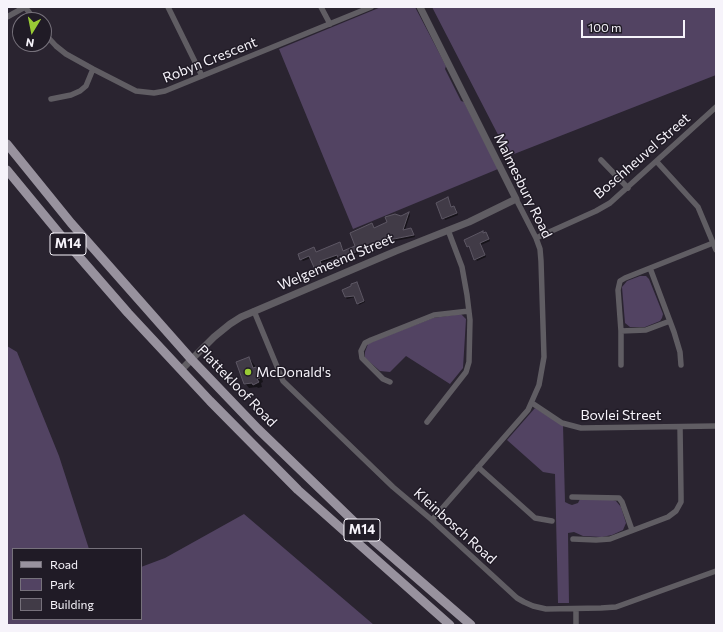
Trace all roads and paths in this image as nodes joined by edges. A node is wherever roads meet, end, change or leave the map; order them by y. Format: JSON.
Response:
{"nodes":[{"id":1,"x":25,"y":7,"type":"edge"},
{"id":2,"x":168,"y":7,"type":"edge"},
{"id":3,"x":321,"y":7,"type":"edge"},
{"id":4,"x":371,"y":7,"type":"edge"},
{"id":5,"x":420,"y":7,"type":"edge"},
{"id":6,"x":7,"y":17,"type":"edge"},
{"id":7,"x":330,"y":24,"type":"junction"},
{"id":8,"x":52,"y":42,"type":"edge"},
{"id":9,"x":94,"y":69,"type":"junction"},
{"id":10,"x":202,"y":76,"type":"junction"},
{"id":11,"x":51,"y":99,"type":"dead end"},
{"id":12,"x":716,"y":107,"type":"edge"},
{"id":13,"x":7,"y":144,"type":"edge"},
{"id":14,"x":601,"y":160,"type":"dead end"},
{"id":15,"x":657,"y":162,"type":"junction"},
{"id":16,"x":7,"y":170,"type":"edge"},
{"id":17,"x":628,"y":188,"type":"junction"},
{"id":18,"x":516,"y":199,"type":"junction"},
{"id":19,"x":448,"y":230,"type":"junction"},
{"id":20,"x":536,"y":238,"type":"junction"},
{"id":21,"x":713,"y":243,"type":"junction"},
{"id":22,"x":716,"y":250,"type":"edge"},
{"id":23,"x":650,"y":268,"type":"junction"},
{"id":24,"x":254,"y":311,"type":"junction"},
{"id":25,"x":469,"y":311,"type":"junction"},
{"id":26,"x":670,"y":321,"type":"junction"},
{"id":27,"x":621,"y":331,"type":"junction"},
{"id":28,"x":192,"y":360,"type":"junction"},
{"id":29,"x":621,"y":365,"type":"dead end"},
{"id":30,"x":681,"y":365,"type":"dead end"},
{"id":31,"x":181,"y":370,"type":"junction"},
{"id":32,"x":390,"y":382,"type":"dead end"},
{"id":33,"x":532,"y":403,"type":"junction"},
{"id":34,"x":427,"y":422,"type":"dead end"},
{"id":35,"x":716,"y":426,"type":"edge"},
{"id":36,"x":680,"y":427,"type":"junction"},
{"id":37,"x":478,"y":467,"type":"junction"},
{"id":38,"x":572,"y":497,"type":"dead end"},
{"id":39,"x":432,"y":520,"type":"junction"},
{"id":40,"x":552,"y":521,"type":"dead end"},
{"id":41,"x":632,"y":530,"type":"junction"},
{"id":42,"x":573,"y":539,"type":"dead end"},
{"id":43,"x":716,"y":571,"type":"edge"},
{"id":44,"x":576,"y":609,"type":"junction"},
{"id":45,"x":450,"y":625,"type":"edge"},
{"id":46,"x":471,"y":625,"type":"edge"},
{"id":47,"x":576,"y":625,"type":"edge"}],
"edges":[{"from":1,"to":6,"type":"street"},
{"from":2,"to":10,"type":"street"},
{"from":3,"to":7,"type":"street"},
{"from":4,"to":7,"type":"street","name":"Robyn Crescent"},
{"from":5,"to":18,"type":"street","name":"Malmesbury Road"},
{"from":7,"to":10,"type":"street","name":"Robyn Crescent"},
{"from":8,"to":9,"type":"street","name":"Robyn Crescent"},
{"from":9,"to":10,"type":"street","name":"Robyn Crescent"},
{"from":9,"to":11,"type":"street"},
{"from":12,"to":15,"type":"street","name":"Boschheuvel Street"},
{"from":13,"to":28,"type":"main road","name":"Plattekloof Road","number":"M14"},
{"from":14,"to":17,"type":"street"},
{"from":15,"to":17,"type":"street","name":"Boschheuvel Street"},
{"from":15,"to":21,"type":"street"},
{"from":16,"to":31,"type":"main road","name":"Plattekloof Road","number":"M14"},
{"from":17,"to":20,"type":"street","name":"Boschheuvel Street"},
{"from":18,"to":19,"type":"street","name":"Welgemeend Street"},
{"from":18,"to":20,"type":"street","name":"Malmesbury Road"},
{"from":19,"to":24,"type":"street","name":"Welgemeend Street"},
{"from":19,"to":25,"type":"street"},
{"from":20,"to":33,"type":"street","name":"Malmesbury Road"},
{"from":21,"to":22,"type":"street"},
{"from":21,"to":23,"type":"street"},
{"from":23,"to":26,"type":"street"},
{"from":23,"to":27,"type":"street"},
{"from":24,"to":28,"type":"street","name":"Welgemeend Street"},
{"from":24,"to":39,"type":"street","name":"Kleinbosch Road"},
{"from":25,"to":32,"type":"street"},
{"from":25,"to":34,"type":"street"},
{"from":26,"to":27,"type":"street"},
{"from":26,"to":30,"type":"street"},
{"from":27,"to":29,"type":"street"},
{"from":28,"to":31,"type":"street","name":"Welgemeend Street"},
{"from":28,"to":46,"type":"main road","name":"Plattekloof Road","number":"M14"},
{"from":31,"to":45,"type":"main road","name":"Plattekloof Road","number":"M14"},
{"from":33,"to":36,"type":"street","name":"Bovlei Street"},
{"from":33,"to":37,"type":"street","name":"Malmesbury Road"},
{"from":35,"to":36,"type":"street","name":"Bovlei Street"},
{"from":36,"to":41,"type":"street"},
{"from":37,"to":39,"type":"street","name":"Malmesbury Road"},
{"from":37,"to":40,"type":"street"},
{"from":38,"to":41,"type":"street"},
{"from":39,"to":44,"type":"street","name":"Kleinbosch Road"},
{"from":41,"to":42,"type":"street"},
{"from":43,"to":44,"type":"street","name":"Kleinbosch Road"},
{"from":44,"to":47,"type":"street"}]}
